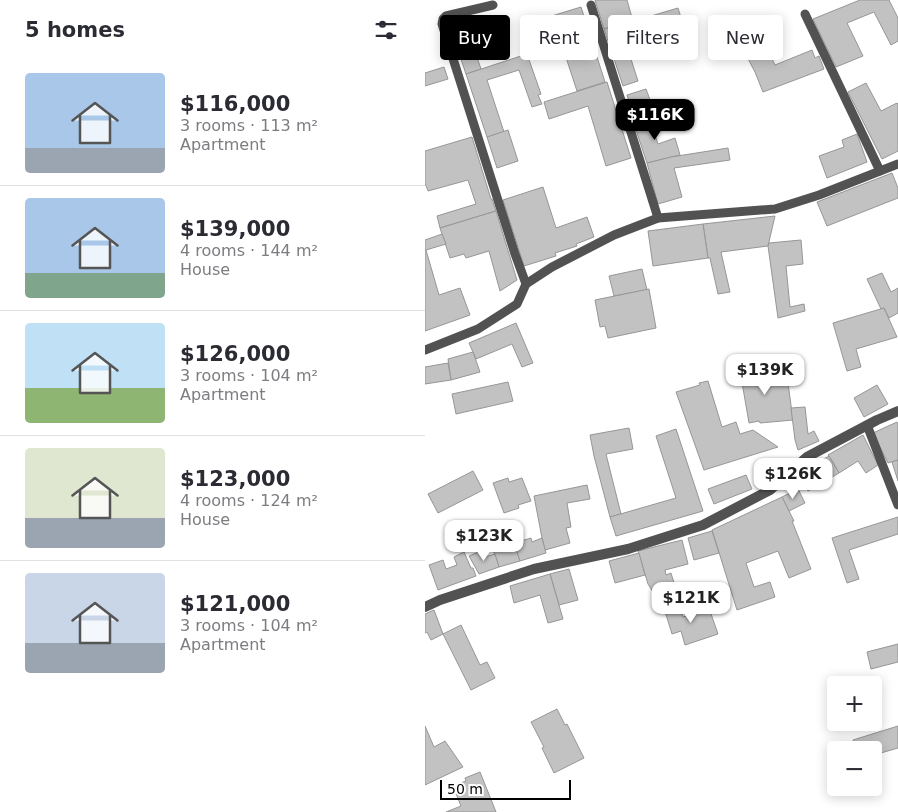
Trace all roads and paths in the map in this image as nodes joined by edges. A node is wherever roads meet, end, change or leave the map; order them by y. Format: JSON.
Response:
{"nodes":[{"id":1,"x":493,"y":5,"type":"dead end"},
{"id":2,"x":591,"y":5,"type":"dead end"},
{"id":3,"x":805,"y":14,"type":"dead end"},
{"id":4,"x":898,"y":164,"type":"edge"},
{"id":5,"x":880,"y":171,"type":"junction"},
{"id":6,"x":658,"y":218,"type":"junction"},
{"id":7,"x":526,"y":284,"type":"junction"},
{"id":8,"x":425,"y":350,"type":"edge"},
{"id":9,"x":898,"y":411,"type":"edge"},
{"id":10,"x":867,"y":426,"type":"junction"},
{"id":11,"x":898,"y":505,"type":"edge"},
{"id":12,"x":425,"y":607,"type":"edge"}],
"edges":[{"from":1,"to":7,"type":"lane"},
{"from":2,"to":6,"type":"lane"},
{"from":3,"to":5,"type":"lane"},
{"from":4,"to":5,"type":"lane"},
{"from":5,"to":6,"type":"lane"},
{"from":6,"to":7,"type":"lane"},
{"from":7,"to":8,"type":"lane"},
{"from":9,"to":10,"type":"street"},
{"from":10,"to":11,"type":"lane"},
{"from":10,"to":12,"type":"street"}]}
